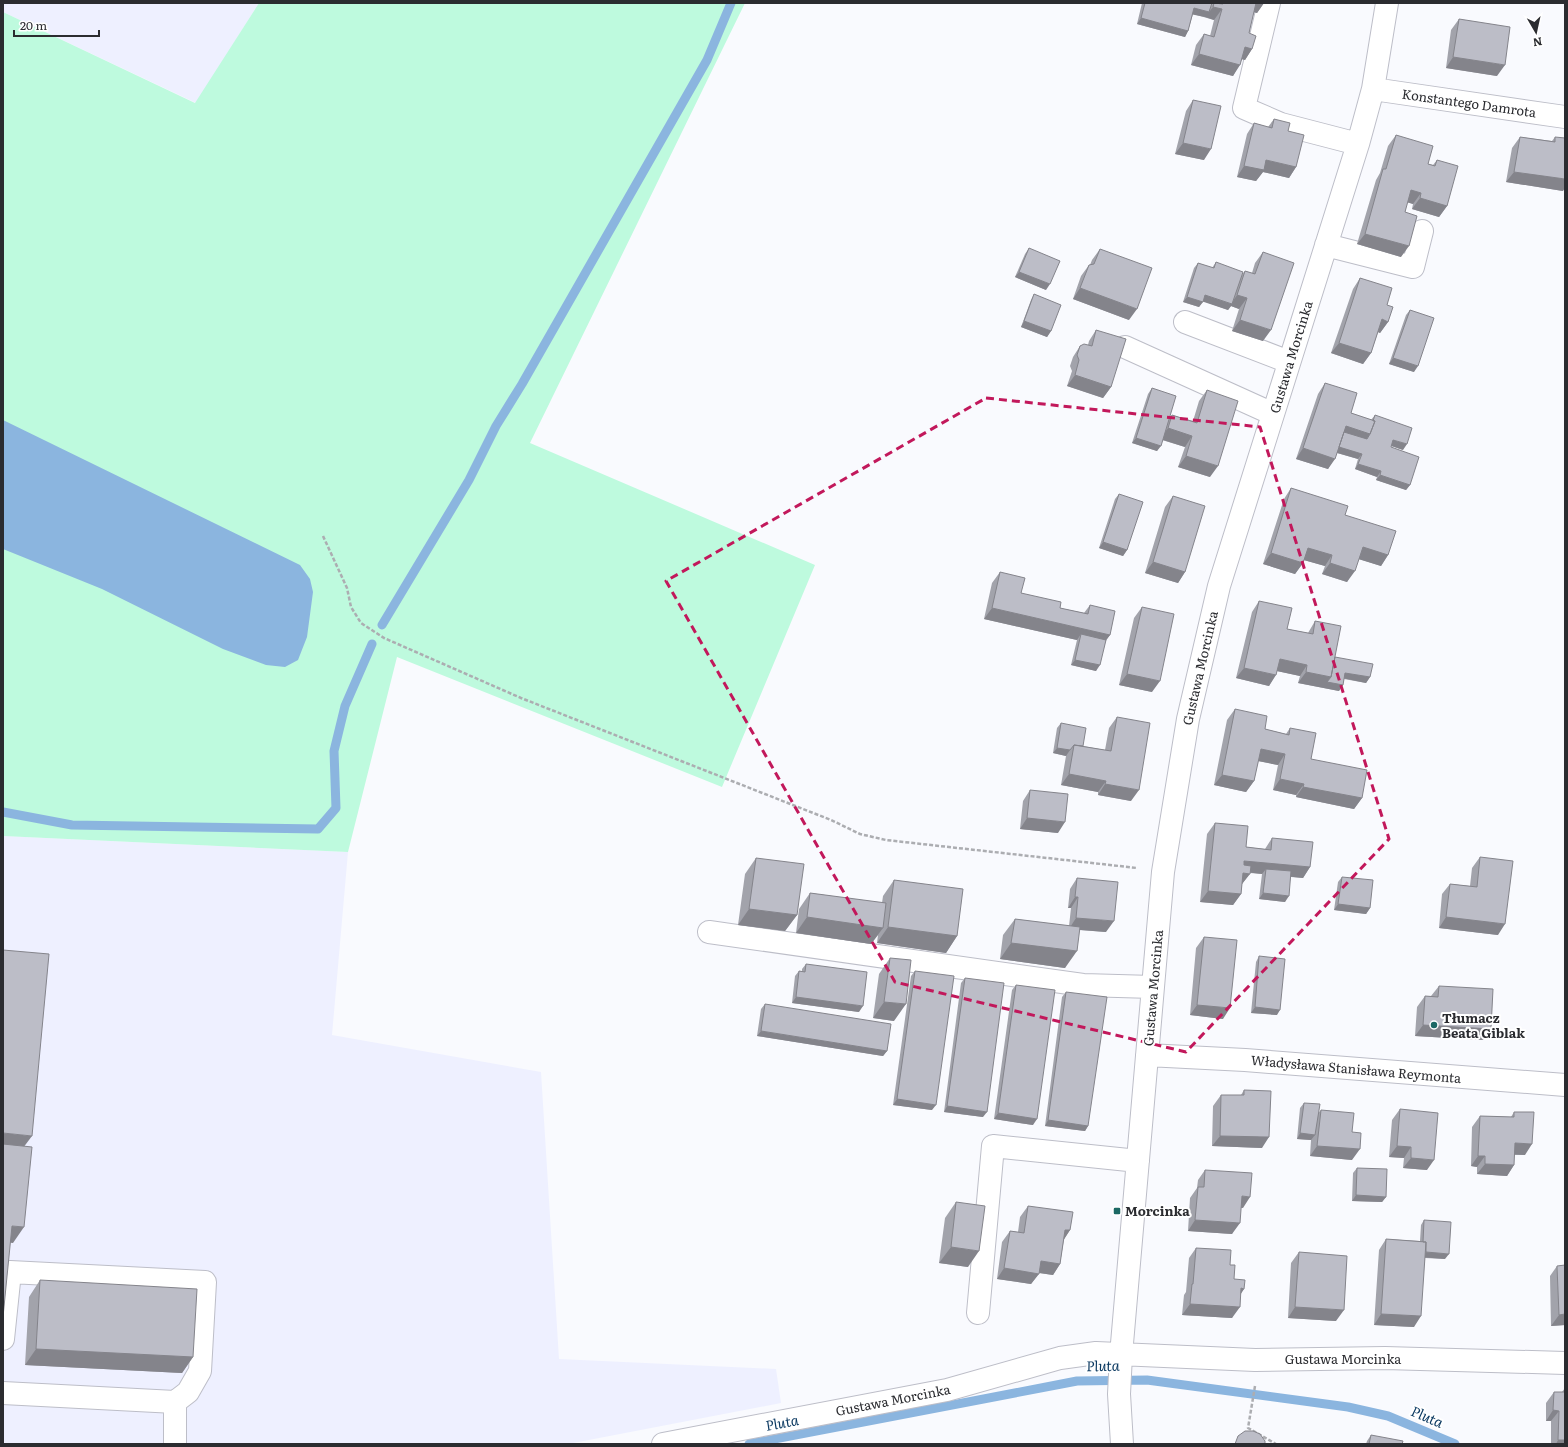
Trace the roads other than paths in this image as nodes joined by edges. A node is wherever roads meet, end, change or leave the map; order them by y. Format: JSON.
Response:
{"nodes":[{"id":1,"x":1269,"y":3,"type":"edge"},
{"id":2,"x":1387,"y":3,"type":"edge"},
{"id":3,"x":1373,"y":89,"type":"junction"},
{"id":4,"x":1565,"y":117,"type":"edge"},
{"id":5,"x":1358,"y":144,"type":"junction"},
{"id":6,"x":1422,"y":231,"type":"dead end"},
{"id":7,"x":1326,"y":245,"type":"junction"},
{"id":8,"x":1185,"y":322,"type":"dead end"},
{"id":9,"x":1125,"y":347,"type":"edge"},
{"id":10,"x":1289,"y":362,"type":"junction"},
{"id":11,"x":1273,"y":414,"type":"junction"},
{"id":12,"x":709,"y":932,"type":"dead end"},
{"id":13,"x":1153,"y":987,"type":"junction"},
{"id":14,"x":1146,"y":1055,"type":"junction"},
{"id":15,"x":1565,"y":1085,"type":"edge"},
{"id":16,"x":1138,"y":1161,"type":"junction"},
{"id":17,"x":978,"y":1313,"type":"dead end"},
{"id":18,"x":3,"y":1339,"type":"edge"},
{"id":19,"x":1121,"y":1361,"type":"junction"},
{"id":20,"x":1565,"y":1363,"type":"edge"},
{"id":21,"x":3,"y":1393,"type":"edge"},
{"id":22,"x":175,"y":1402,"type":"junction"},
{"id":23,"x":175,"y":1444,"type":"edge"},
{"id":24,"x":663,"y":1444,"type":"edge"},
{"id":25,"x":1122,"y":1444,"type":"edge"}],
"edges":[{"from":1,"to":5,"type":"street"},
{"from":2,"to":3,"type":"street","name":"Gustawa Morcinka"},
{"from":3,"to":4,"type":"street","name":"Konstantego Damrota"},
{"from":3,"to":5,"type":"street","name":"Gustawa Morcinka"},
{"from":5,"to":7,"type":"street","name":"Gustawa Morcinka"},
{"from":6,"to":7,"type":"street"},
{"from":7,"to":10,"type":"street","name":"Gustawa Morcinka"},
{"from":8,"to":10,"type":"street"},
{"from":9,"to":11,"type":"street"},
{"from":10,"to":11,"type":"street","name":"Gustawa Morcinka"},
{"from":11,"to":13,"type":"street","name":"Gustawa Morcinka"},
{"from":12,"to":13,"type":"street"},
{"from":13,"to":14,"type":"street","name":"Gustawa Morcinka"},
{"from":14,"to":15,"type":"street","name":"Władysława Stanisława Reymonta"},
{"from":14,"to":16,"type":"street","name":"Gustawa Morcinka"},
{"from":16,"to":17,"type":"street"},
{"from":16,"to":19,"type":"street","name":"Gustawa Morcinka"},
{"from":18,"to":22,"type":"street"},
{"from":19,"to":20,"type":"street","name":"Gustawa Morcinka"},
{"from":19,"to":24,"type":"street","name":"Gustawa Morcinka"},
{"from":19,"to":25,"type":"street","name":"Gustawa Morcinka"},
{"from":21,"to":22,"type":"street"},
{"from":22,"to":23,"type":"street"}]}
